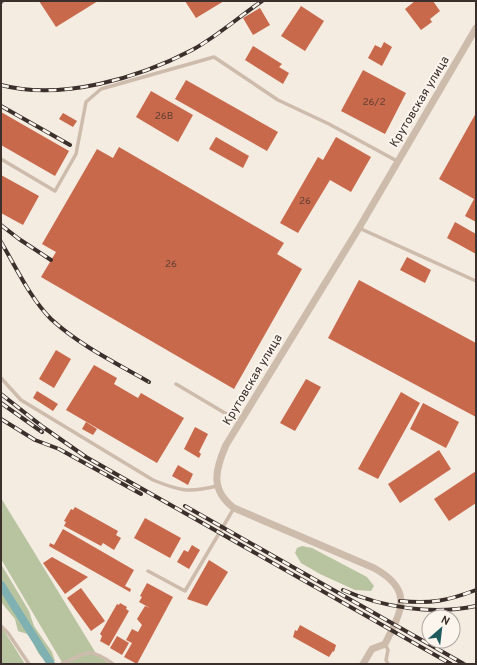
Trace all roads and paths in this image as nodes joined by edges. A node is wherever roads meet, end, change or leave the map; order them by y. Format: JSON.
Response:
{"nodes":[{"id":1,"x":476,"y":28,"type":"edge"},
{"id":2,"x":1,"y":159,"type":"edge"},
{"id":3,"x":397,"y":161,"type":"junction"},
{"id":4,"x":359,"y":228,"type":"junction"},
{"id":5,"x":476,"y":281,"type":"edge"},
{"id":6,"x":1,"y":378,"type":"edge"},
{"id":7,"x":176,"y":384,"type":"dead end"},
{"id":8,"x":240,"y":422,"type":"junction"},
{"id":9,"x":217,"y":486,"type":"junction"},
{"id":10,"x":234,"y":508,"type":"junction"},
{"id":11,"x":148,"y":571,"type":"dead end"},
{"id":12,"x":1,"y":626,"type":"edge"},
{"id":13,"x":385,"y":644,"type":"junction"},
{"id":14,"x":29,"y":664,"type":"edge"},
{"id":15,"x":61,"y":664,"type":"edge"},
{"id":16,"x":112,"y":664,"type":"edge"},
{"id":17,"x":363,"y":664,"type":"edge"},
{"id":18,"x":388,"y":664,"type":"edge"}],
"edges":[{"from":1,"to":3,"type":"street","name":"Крутовская улица"},
{"from":2,"to":3,"type":"lane"},
{"from":3,"to":4,"type":"street","name":"Крутовская улица"},
{"from":4,"to":5,"type":"lane"},
{"from":4,"to":8,"type":"street","name":"Крутовская улица"},
{"from":6,"to":9,"type":"lane"},
{"from":7,"to":8,"type":"lane"},
{"from":8,"to":9,"type":"street","name":"Крутовская улица"},
{"from":9,"to":10,"type":"street"},
{"from":10,"to":11,"type":"lane"},
{"from":10,"to":13,"type":"street"},
{"from":12,"to":14,"type":"lane"},
{"from":13,"to":17,"type":"street"},
{"from":13,"to":18,"type":"lane"},
{"from":15,"to":16,"type":"lane"}]}
